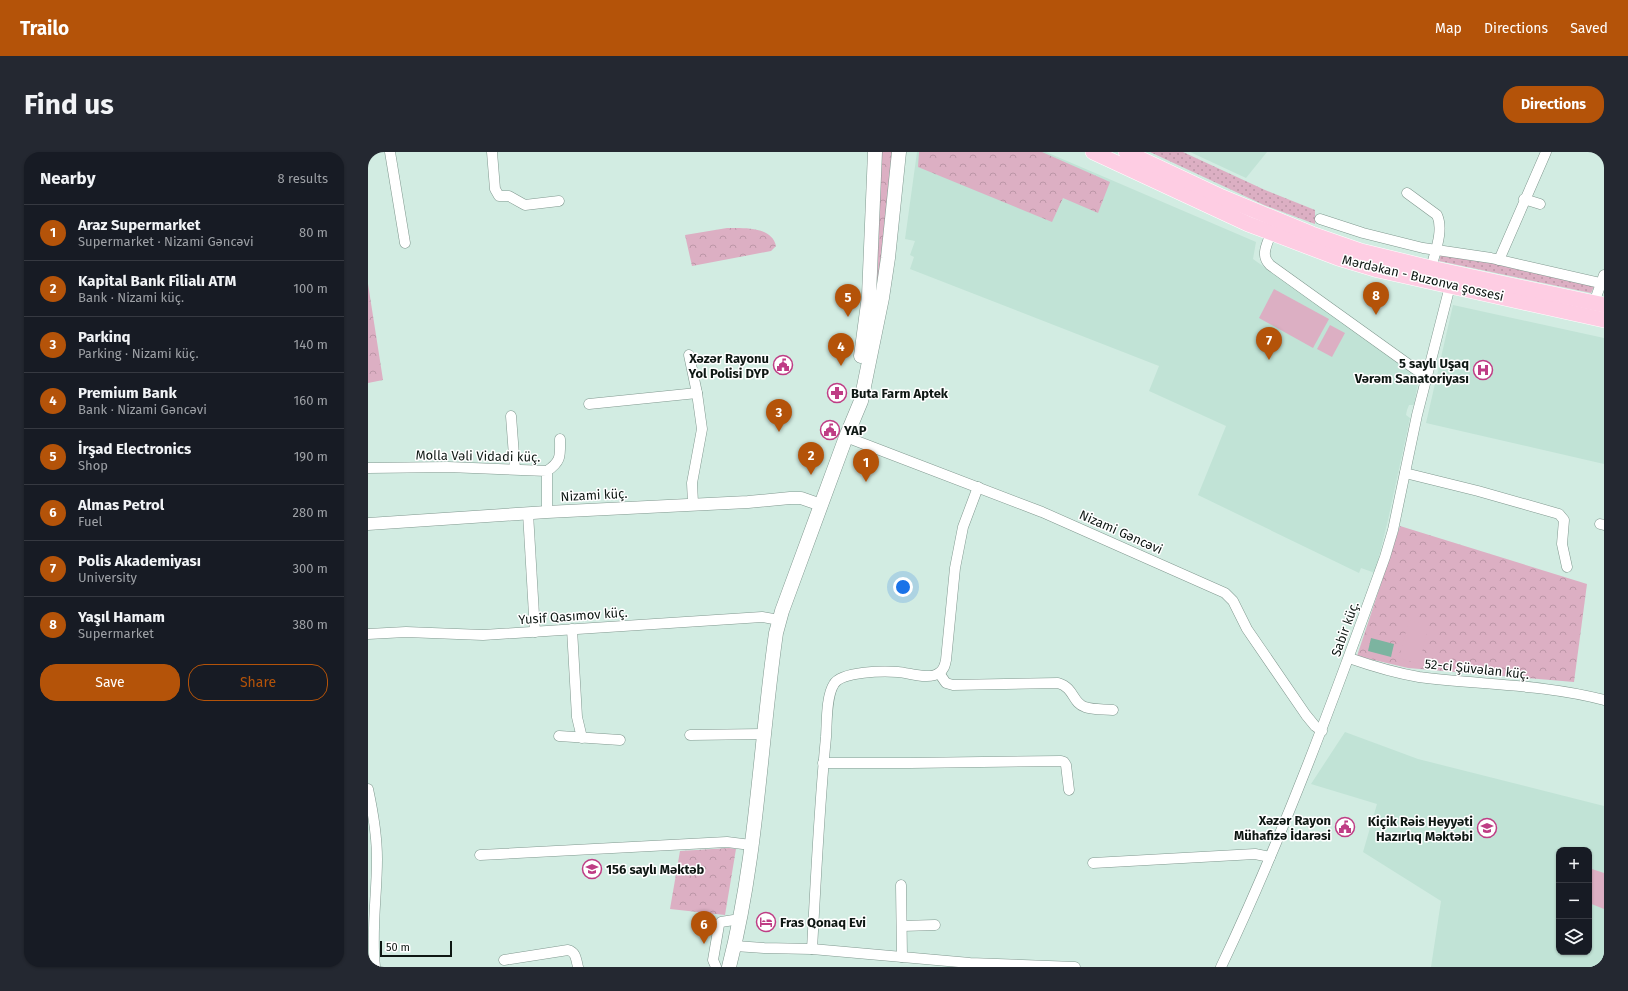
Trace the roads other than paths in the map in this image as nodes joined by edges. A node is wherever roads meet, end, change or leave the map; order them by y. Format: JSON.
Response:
{"nodes":[{"id":1,"x":390,"y":152,"type":"edge"},
{"id":2,"x":492,"y":152,"type":"edge"},
{"id":3,"x":875,"y":152,"type":"edge"},
{"id":4,"x":899,"y":152,"type":"edge"},
{"id":5,"x":1093,"y":152,"type":"edge"},
{"id":6,"x":1126,"y":152,"type":"edge"},
{"id":7,"x":1546,"y":152,"type":"edge"},
{"id":8,"x":1407,"y":193,"type":"dead end"},
{"id":9,"x":1524,"y":199,"type":"junction"},
{"id":10,"x":559,"y":201,"type":"dead end"},
{"id":11,"x":1540,"y":204,"type":"dead end"},
{"id":12,"x":1320,"y":219,"type":"dead end"},
{"id":13,"x":1271,"y":233,"type":"junction"},
{"id":14,"x":405,"y":243,"type":"dead end"},
{"id":15,"x":1436,"y":250,"type":"junction"},
{"id":16,"x":1499,"y":260,"type":"junction"},
{"id":17,"x":1431,"y":268,"type":"junction"},
{"id":18,"x":1603,"y":281,"type":"edge"},
{"id":19,"x":1450,"y":286,"type":"junction"},
{"id":20,"x":1599,"y":304,"type":"edge"},
{"id":21,"x":1604,"y":320,"type":"edge"},
{"id":22,"x":689,"y":355,"type":"dead end"},
{"id":23,"x":1427,"y":375,"type":"junction"},
{"id":24,"x":698,"y":393,"type":"junction"},
{"id":25,"x":589,"y":404,"type":"dead end"},
{"id":26,"x":511,"y":416,"type":"dead end"},
{"id":27,"x":846,"y":437,"type":"junction"},
{"id":28,"x":560,"y":438,"type":"dead end"},
{"id":29,"x":368,"y":468,"type":"edge"},
{"id":30,"x":515,"y":469,"type":"junction"},
{"id":31,"x":547,"y":471,"type":"junction"},
{"id":32,"x":1405,"y":473,"type":"junction"},
{"id":33,"x":978,"y":487,"type":"junction"},
{"id":34,"x":693,"y":504,"type":"junction"},
{"id":35,"x":821,"y":505,"type":"junction"},
{"id":36,"x":547,"y":512,"type":"junction"},
{"id":37,"x":528,"y":513,"type":"junction"},
{"id":38,"x":368,"y":524,"type":"edge"},
{"id":39,"x":1567,"y":567,"type":"dead end"},
{"id":40,"x":779,"y":620,"type":"junction"},
{"id":41,"x":572,"y":629,"type":"junction"},
{"id":42,"x":535,"y":632,"type":"junction"},
{"id":43,"x":368,"y":634,"type":"edge"},
{"id":44,"x":1348,"y":658,"type":"junction"},
{"id":45,"x":939,"y":673,"type":"junction"},
{"id":46,"x":1604,"y":700,"type":"edge"},
{"id":47,"x":1113,"y":710,"type":"dead end"},
{"id":48,"x":1322,"y":731,"type":"junction"},
{"id":49,"x":763,"y":734,"type":"junction"},
{"id":50,"x":690,"y":735,"type":"dead end"},
{"id":51,"x":559,"y":736,"type":"dead end"},
{"id":52,"x":582,"y":738,"type":"junction"},
{"id":53,"x":620,"y":740,"type":"dead end"},
{"id":54,"x":823,"y":763,"type":"junction"},
{"id":55,"x":368,"y":789,"type":"edge"},
{"id":56,"x":1069,"y":790,"type":"dead end"},
{"id":57,"x":751,"y":846,"type":"junction"},
{"id":58,"x":372,"y":849,"type":"edge"},
{"id":59,"x":480,"y":855,"type":"dead end"},
{"id":60,"x":1270,"y":857,"type":"junction"},
{"id":61,"x":1093,"y":862,"type":"dead end"},
{"id":62,"x":901,"y":885,"type":"dead end"},
{"id":63,"x":740,"y":919,"type":"junction"},
{"id":64,"x":368,"y":921,"type":"edge"},
{"id":65,"x":935,"y":925,"type":"dead end"},
{"id":66,"x":902,"y":926,"type":"junction"},
{"id":67,"x":373,"y":935,"type":"junction"},
{"id":68,"x":735,"y":946,"type":"junction"},
{"id":69,"x":812,"y":949,"type":"junction"},
{"id":70,"x":902,"y":957,"type":"junction"},
{"id":71,"x":504,"y":960,"type":"dead end"},
{"id":72,"x":375,"y":967,"type":"edge"},
{"id":73,"x":578,"y":967,"type":"edge"},
{"id":74,"x":716,"y":967,"type":"edge"},
{"id":75,"x":729,"y":967,"type":"edge"},
{"id":76,"x":1075,"y":967,"type":"edge"},
{"id":77,"x":1221,"y":967,"type":"edge"}],
"edges":[{"from":1,"to":14,"type":"street"},
{"from":2,"to":10,"type":"street"},
{"from":3,"to":27,"type":"main road"},
{"from":4,"to":27,"type":"main road"},
{"from":5,"to":13,"type":"main road","name":"Mərdəkan - Buzonva şossesi"},
{"from":6,"to":17,"type":"main road"},
{"from":7,"to":9,"type":"street"},
{"from":8,"to":15,"type":"street"},
{"from":9,"to":11,"type":"street"},
{"from":9,"to":16,"type":"street"},
{"from":12,"to":15,"type":"street"},
{"from":13,"to":19,"type":"main road","name":"Mərdəkan - Buzonva şossesi"},
{"from":13,"to":23,"type":"street"},
{"from":15,"to":16,"type":"street"},
{"from":15,"to":17,"type":"street"},
{"from":16,"to":18,"type":"street"},
{"from":17,"to":20,"type":"main road"},
{"from":18,"to":20,"type":"street"},
{"from":19,"to":21,"type":"main road","name":"Mərdəkan - Buzonva şossesi"},
{"from":19,"to":23,"type":"street","name":"Sabir küç."},
{"from":22,"to":24,"type":"street"},
{"from":23,"to":32,"type":"street","name":"Sabir küç."},
{"from":24,"to":25,"type":"street"},
{"from":24,"to":34,"type":"street"},
{"from":26,"to":30,"type":"street"},
{"from":27,"to":33,"type":"street","name":"Nizami Gəncəvi"},
{"from":27,"to":35,"type":"main road"},
{"from":28,"to":31,"type":"street"},
{"from":29,"to":30,"type":"street","name":"Molla Vəli Vidadi küç."},
{"from":30,"to":31,"type":"street","name":"Molla Vəli Vidadi küç."},
{"from":31,"to":36,"type":"street","name":"Molla Vəli Vidadi küç."},
{"from":32,"to":39,"type":"street"},
{"from":32,"to":44,"type":"street","name":"Sabir küç."},
{"from":33,"to":45,"type":"street"},
{"from":33,"to":48,"type":"street","name":"Nizami Gəncəvi"},
{"from":34,"to":35,"type":"street","name":"Nizami küç."},
{"from":34,"to":36,"type":"street","name":"Nizami küç."},
{"from":35,"to":40,"type":"main road"},
{"from":36,"to":37,"type":"street","name":"Nizami küç."},
{"from":37,"to":38,"type":"street","name":"Nizami küç."},
{"from":37,"to":42,"type":"street"},
{"from":40,"to":41,"type":"street","name":"Yusif Qasımov küç."},
{"from":40,"to":49,"type":"main road"},
{"from":41,"to":42,"type":"street","name":"Yusif Qasımov küç."},
{"from":41,"to":52,"type":"street"},
{"from":42,"to":43,"type":"street","name":"Yusif Qasımov küç."},
{"from":44,"to":46,"type":"street","name":"52-ci Şüvəlan küç."},
{"from":44,"to":48,"type":"street","name":"Sabir küç."},
{"from":45,"to":47,"type":"street"},
{"from":45,"to":54,"type":"street"},
{"from":48,"to":60,"type":"street","name":"Sabir küç."},
{"from":49,"to":50,"type":"street"},
{"from":49,"to":57,"type":"main road"},
{"from":51,"to":52,"type":"street"},
{"from":52,"to":53,"type":"street"},
{"from":54,"to":56,"type":"street"},
{"from":54,"to":69,"type":"street"},
{"from":55,"to":58,"type":"street"},
{"from":57,"to":59,"type":"street"},
{"from":57,"to":63,"type":"main road"},
{"from":58,"to":67,"type":"street"},
{"from":60,"to":61,"type":"street"},
{"from":60,"to":77,"type":"street","name":"Sabir küç."},
{"from":62,"to":66,"type":"street"},
{"from":63,"to":68,"type":"main road"},
{"from":63,"to":74,"type":"street"},
{"from":64,"to":67,"type":"street"},
{"from":65,"to":66,"type":"street"},
{"from":66,"to":70,"type":"street"},
{"from":67,"to":72,"type":"street"},
{"from":68,"to":69,"type":"street"},
{"from":68,"to":75,"type":"main road"},
{"from":69,"to":70,"type":"street"},
{"from":70,"to":76,"type":"street"},
{"from":71,"to":73,"type":"street"}]}
